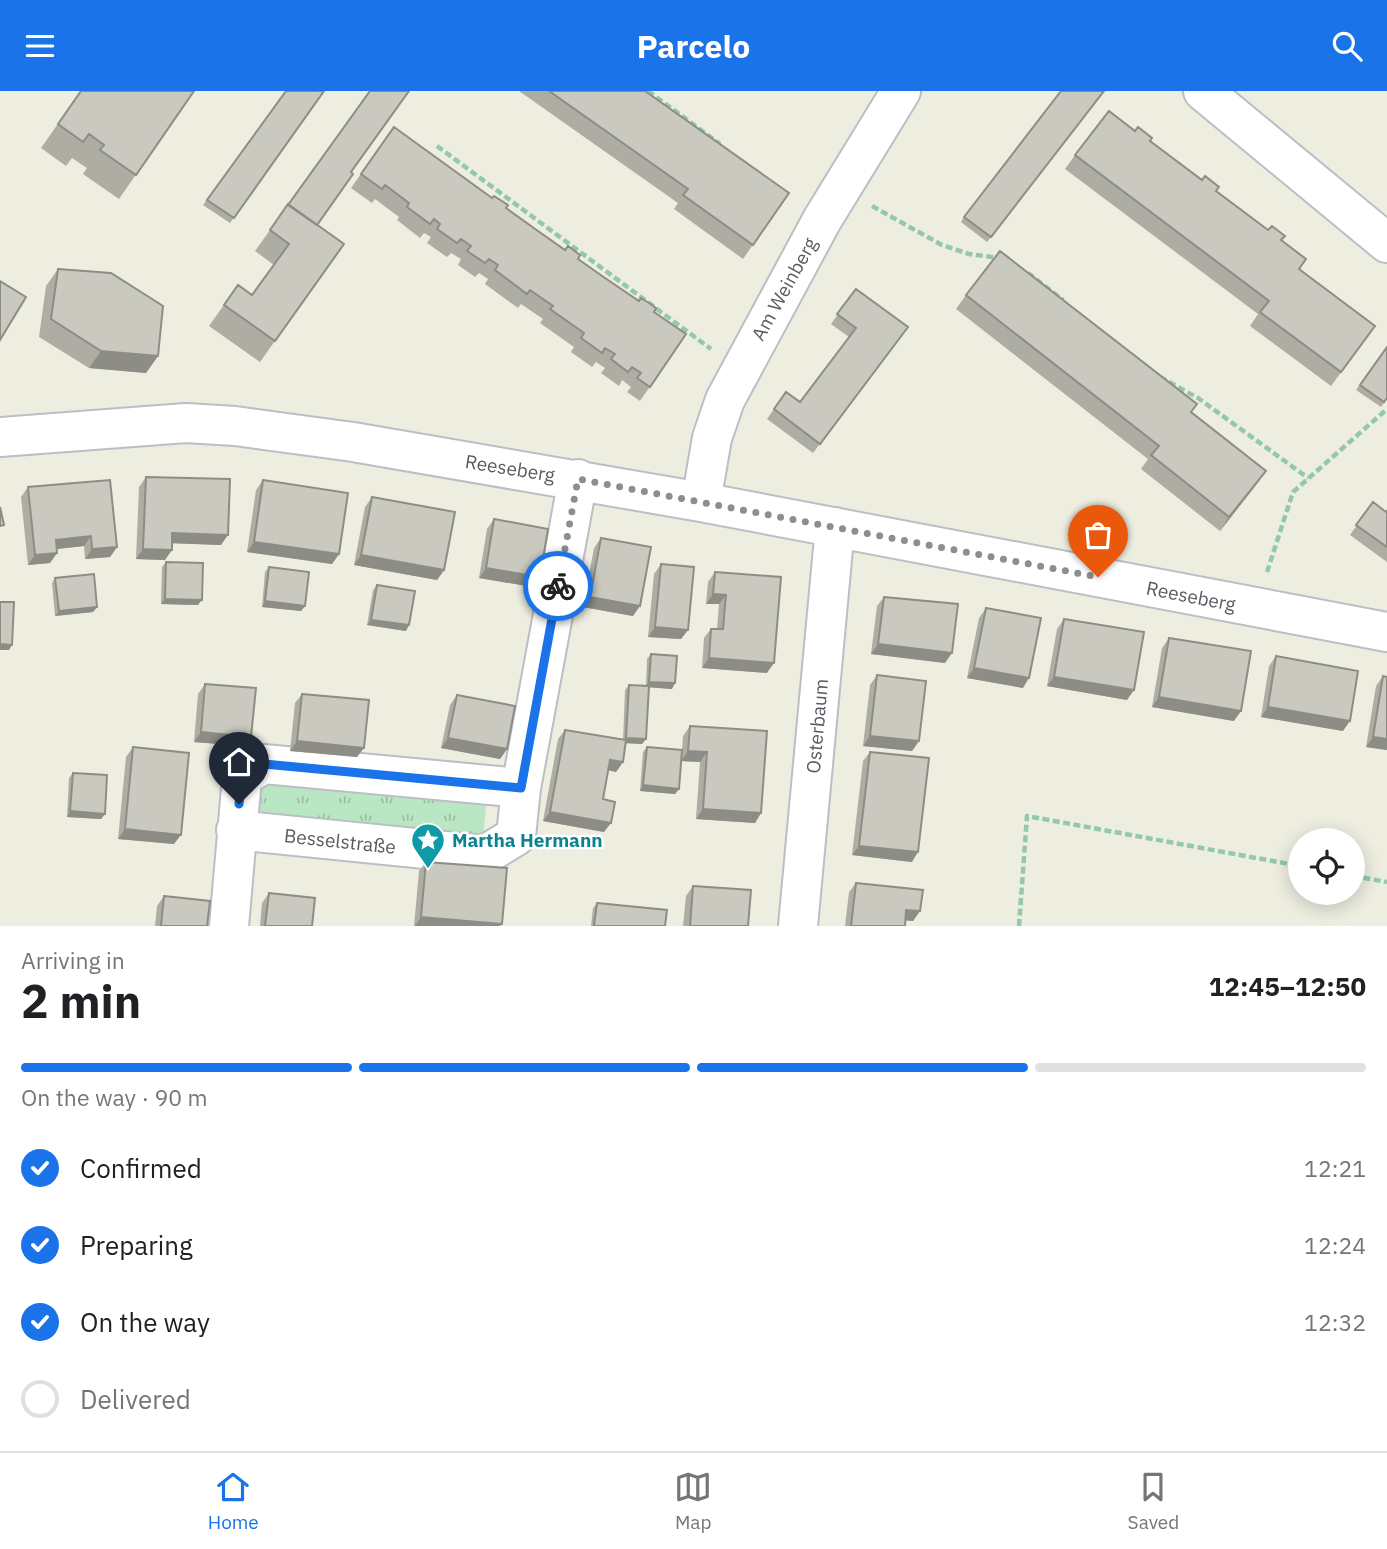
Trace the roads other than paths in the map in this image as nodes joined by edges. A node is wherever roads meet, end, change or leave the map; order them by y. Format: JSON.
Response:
{"nodes":[{"id":1,"x":901,"y":91,"type":"edge"},
{"id":2,"x":1203,"y":91,"type":"edge"},
{"id":3,"x":1387,"y":243,"type":"edge"},
{"id":4,"x":0,"y":437,"type":"edge"},
{"id":5,"x":578,"y":479,"type":"junction"},
{"id":6,"x":701,"y":502,"type":"junction"},
{"id":7,"x":835,"y":527,"type":"junction"},
{"id":8,"x":1387,"y":632,"type":"edge"},
{"id":9,"x":521,"y":788,"type":"junction"},
{"id":10,"x":236,"y":831,"type":"junction"},
{"id":11,"x":229,"y":926,"type":"edge"},
{"id":12,"x":798,"y":926,"type":"edge"}],
"edges":[{"from":1,"to":6,"type":"street","name":"Am Weinberg"},
{"from":2,"to":3,"type":"street"},
{"from":4,"to":5,"type":"street","name":"Reeseberg"},
{"from":5,"to":6,"type":"street","name":"Reeseberg"},
{"from":5,"to":9,"type":"street","name":"Besselstraße"},
{"from":6,"to":7,"type":"street","name":"Reeseberg"},
{"from":7,"to":8,"type":"street","name":"Reeseberg"},
{"from":7,"to":12,"type":"street","name":"Osterbaum"},
{"from":9,"to":10,"type":"street","name":"Besselstraße"},
{"from":9,"to":10,"type":"street"},
{"from":10,"to":11,"type":"street"}]}
